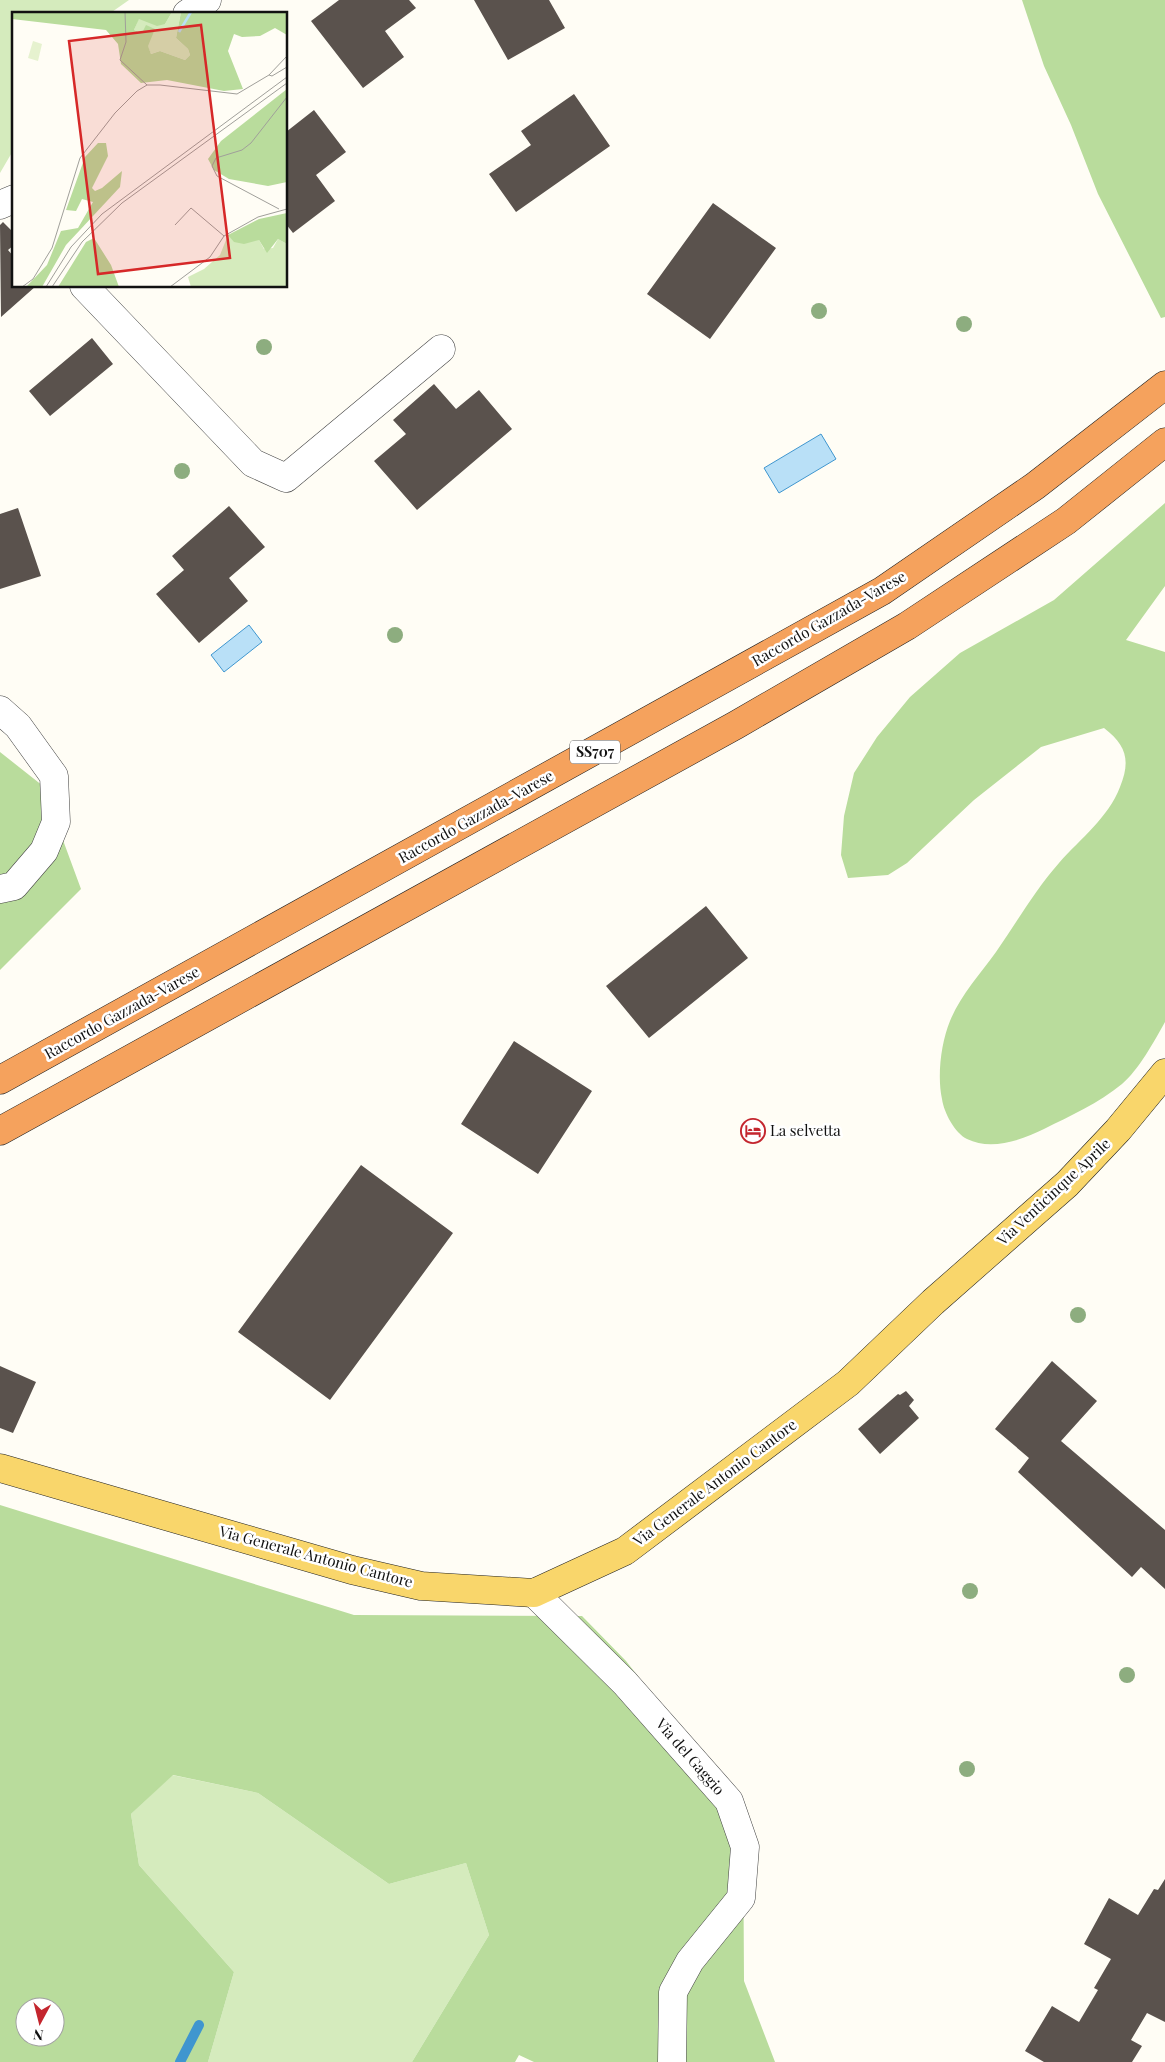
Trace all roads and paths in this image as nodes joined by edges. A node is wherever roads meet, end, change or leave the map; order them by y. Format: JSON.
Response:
{"nodes":[{"id":1,"x":207,"y":0,"type":"edge"},
{"id":2,"x":190,"y":12,"type":"edge"},
{"id":3,"x":12,"y":200,"type":"edge"},
{"id":4,"x":0,"y":205,"type":"edge"},
{"id":5,"x":86,"y":288,"type":"edge"},
{"id":6,"x":441,"y":349,"type":"dead end"},
{"id":7,"x":1165,"y":385,"type":"edge"},
{"id":8,"x":1165,"y":442,"type":"edge"},
{"id":9,"x":0,"y":710,"type":"edge"},
{"id":10,"x":0,"y":889,"type":"edge"},
{"id":11,"x":1165,"y":1073,"type":"edge"},
{"id":12,"x":0,"y":1080,"type":"edge"},
{"id":13,"x":0,"y":1131,"type":"edge"},
{"id":14,"x":933,"y":1302,"type":"joint"},
{"id":15,"x":0,"y":1468,"type":"edge"},
{"id":16,"x":534,"y":1593,"type":"junction"},
{"id":17,"x":672,"y":2062,"type":"edge"}],
"edges":[{"from":1,"to":2,"type":"street"},
{"from":3,"to":4,"type":"street"},
{"from":5,"to":6,"type":"street"},
{"from":7,"to":12,"type":"highway","name":"Raccordo Gazzada-Varese","number":"SS707"},
{"from":8,"to":13,"type":"highway"},
{"from":9,"to":10,"type":"street"},
{"from":11,"to":14,"type":"main road","name":"Via Venticinque Aprile"},
{"from":14,"to":16,"type":"main road","name":"Via Generale Antonio Cantore"},
{"from":15,"to":16,"type":"main road","name":"Via Generale Antonio Cantore"},
{"from":16,"to":17,"type":"street","name":"Via del Gaggio"}]}
